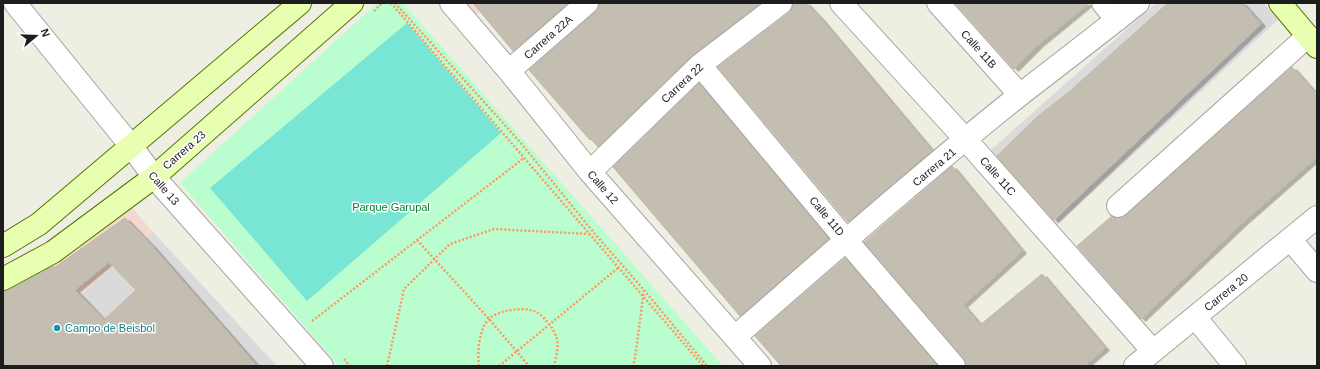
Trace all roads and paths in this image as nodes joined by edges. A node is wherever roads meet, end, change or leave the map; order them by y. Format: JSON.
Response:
{"nodes":[{"id":1,"x":16,"y":3,"type":"edge"},
{"id":2,"x":300,"y":3,"type":"edge"},
{"id":3,"x":352,"y":3,"type":"edge"},
{"id":4,"x":382,"y":3,"type":"edge"},
{"id":5,"x":392,"y":3,"type":"edge"},
{"id":6,"x":395,"y":3,"type":"edge"},
{"id":7,"x":451,"y":3,"type":"edge"},
{"id":8,"x":587,"y":3,"type":"edge"},
{"id":9,"x":781,"y":3,"type":"edge"},
{"id":10,"x":841,"y":3,"type":"edge"},
{"id":11,"x":938,"y":3,"type":"edge"},
{"id":12,"x":1102,"y":3,"type":"edge"},
{"id":13,"x":1138,"y":3,"type":"edge"},
{"id":14,"x":1280,"y":3,"type":"edge"},
{"id":15,"x":370,"y":13,"type":"dead end"},
{"id":16,"x":1117,"y":20,"type":"junction"},
{"id":17,"x":1312,"y":42,"type":"edge"},
{"id":18,"x":700,"y":65,"type":"junction"},
{"id":19,"x":509,"y":71,"type":"junction"},
{"id":20,"x":1020,"y":95,"type":"junction"},
{"id":21,"x":966,"y":140,"type":"junction"},
{"id":22,"x":131,"y":146,"type":"junction"},
{"id":23,"x":524,"y":158,"type":"junction"},
{"id":24,"x":590,"y":172,"type":"junction"},
{"id":25,"x":154,"y":177,"type":"junction"},
{"id":26,"x":1118,"y":206,"type":"dead end"},
{"id":27,"x":1317,"y":217,"type":"edge"},
{"id":28,"x":589,"y":234,"type":"junction"},
{"id":29,"x":595,"y":234,"type":"junction"},
{"id":30,"x":1290,"y":239,"type":"junction"},
{"id":31,"x":417,"y":240,"type":"junction"},
{"id":32,"x":846,"y":240,"type":"junction"},
{"id":33,"x":3,"y":246,"type":"edge"},
{"id":34,"x":435,"y":259,"type":"junction"},
{"id":35,"x":618,"y":268,"type":"junction"},
{"id":36,"x":1317,"y":271,"type":"edge"},
{"id":37,"x":3,"y":279,"type":"edge"},
{"id":38,"x":644,"y":290,"type":"junction"},
{"id":39,"x":643,"y":297,"type":"junction"},
{"id":40,"x":306,"y":316,"type":"dead end"},
{"id":41,"x":1195,"y":317,"type":"junction"},
{"id":42,"x":489,"y":319,"type":"junction"},
{"id":43,"x":311,"y":322,"type":"junction"},
{"id":44,"x":550,"y":324,"type":"junction"},
{"id":45,"x":316,"y":327,"type":"dead end"},
{"id":46,"x":735,"y":337,"type":"junction"},
{"id":47,"x":517,"y":351,"type":"junction"},
{"id":48,"x":1153,"y":351,"type":"junction"},
{"id":49,"x":340,"y":355,"type":"dead end"},
{"id":50,"x":322,"y":366,"type":"edge"},
{"id":51,"x":350,"y":366,"type":"edge"},
{"id":52,"x":387,"y":366,"type":"edge"},
{"id":53,"x":479,"y":366,"type":"edge"},
{"id":54,"x":499,"y":366,"type":"edge"},
{"id":55,"x":529,"y":366,"type":"edge"},
{"id":56,"x":554,"y":366,"type":"edge"},
{"id":57,"x":633,"y":366,"type":"edge"},
{"id":58,"x":702,"y":366,"type":"edge"},
{"id":59,"x":706,"y":366,"type":"edge"},
{"id":60,"x":760,"y":366,"type":"edge"},
{"id":61,"x":954,"y":366,"type":"edge"},
{"id":62,"x":1135,"y":366,"type":"edge"},
{"id":63,"x":1235,"y":366,"type":"edge"}],
"edges":[{"from":1,"to":22,"type":"street","name":"Calle 13"},
{"from":2,"to":22,"type":"main road"},
{"from":3,"to":25,"type":"main road","name":"Carrera 23"},
{"from":4,"to":15,"type":"path"},
{"from":5,"to":23,"type":"path"},
{"from":6,"to":29,"type":"path"},
{"from":7,"to":19,"type":"street","name":"Calle 12"},
{"from":8,"to":19,"type":"street","name":"Carrera 22A"},
{"from":9,"to":18,"type":"street","name":"Carrera 22"},
{"from":10,"to":21,"type":"street","name":"Calle 11C"},
{"from":11,"to":20,"type":"street","name":"Calle 11B"},
{"from":12,"to":16,"type":"street"},
{"from":13,"to":16,"type":"street","name":"Carrera 21"},
{"from":14,"to":17,"type":"main road"},
{"from":16,"to":20,"type":"street","name":"Carrera 21"},
{"from":17,"to":26,"type":"street"},
{"from":18,"to":24,"type":"street","name":"Carrera 22"},
{"from":18,"to":32,"type":"street","name":"Calle 11D"},
{"from":19,"to":24,"type":"street","name":"Calle 12"},
{"from":20,"to":21,"type":"street","name":"Carrera 21"},
{"from":21,"to":32,"type":"street","name":"Carrera 21"},
{"from":21,"to":48,"type":"street","name":"Calle 11C"},
{"from":22,"to":25,"type":"street","name":"Calle 13"},
{"from":22,"to":33,"type":"main road"},
{"from":23,"to":28,"type":"path"},
{"from":23,"to":31,"type":"path"},
{"from":24,"to":46,"type":"street","name":"Calle 12"},
{"from":25,"to":37,"type":"main road","name":"Carrera 23"},
{"from":25,"to":50,"type":"street","name":"Calle 13"},
{"from":27,"to":30,"type":"street","name":"Carrera 20"},
{"from":28,"to":29,"type":"path"},
{"from":28,"to":34,"type":"path"},
{"from":28,"to":35,"type":"path"},
{"from":29,"to":38,"type":"path"},
{"from":30,"to":36,"type":"street"},
{"from":30,"to":41,"type":"street","name":"Carrera 20"},
{"from":31,"to":34,"type":"path"},
{"from":31,"to":43,"type":"path"},
{"from":32,"to":46,"type":"street","name":"Carrera 21"},
{"from":32,"to":61,"type":"street","name":"Calle 11D"},
{"from":34,"to":42,"type":"path"},
{"from":34,"to":52,"type":"path"},
{"from":35,"to":39,"type":"path"},
{"from":35,"to":44,"type":"path"},
{"from":38,"to":39,"type":"path"},
{"from":38,"to":59,"type":"path"},
{"from":39,"to":57,"type":"path"},
{"from":39,"to":58,"type":"path"},
{"from":40,"to":43,"type":"path"},
{"from":41,"to":48,"type":"street","name":"Carrera 20"},
{"from":41,"to":63,"type":"street"},
{"from":42,"to":44,"type":"path"},
{"from":42,"to":47,"type":"path"},
{"from":42,"to":53,"type":"path"},
{"from":43,"to":45,"type":"path"},
{"from":44,"to":47,"type":"path"},
{"from":44,"to":56,"type":"path"},
{"from":46,"to":60,"type":"street","name":"Calle 12"},
{"from":47,"to":54,"type":"path"},
{"from":47,"to":55,"type":"path"},
{"from":48,"to":62,"type":"street","name":"Carrera 20"},
{"from":49,"to":51,"type":"path"}]}
